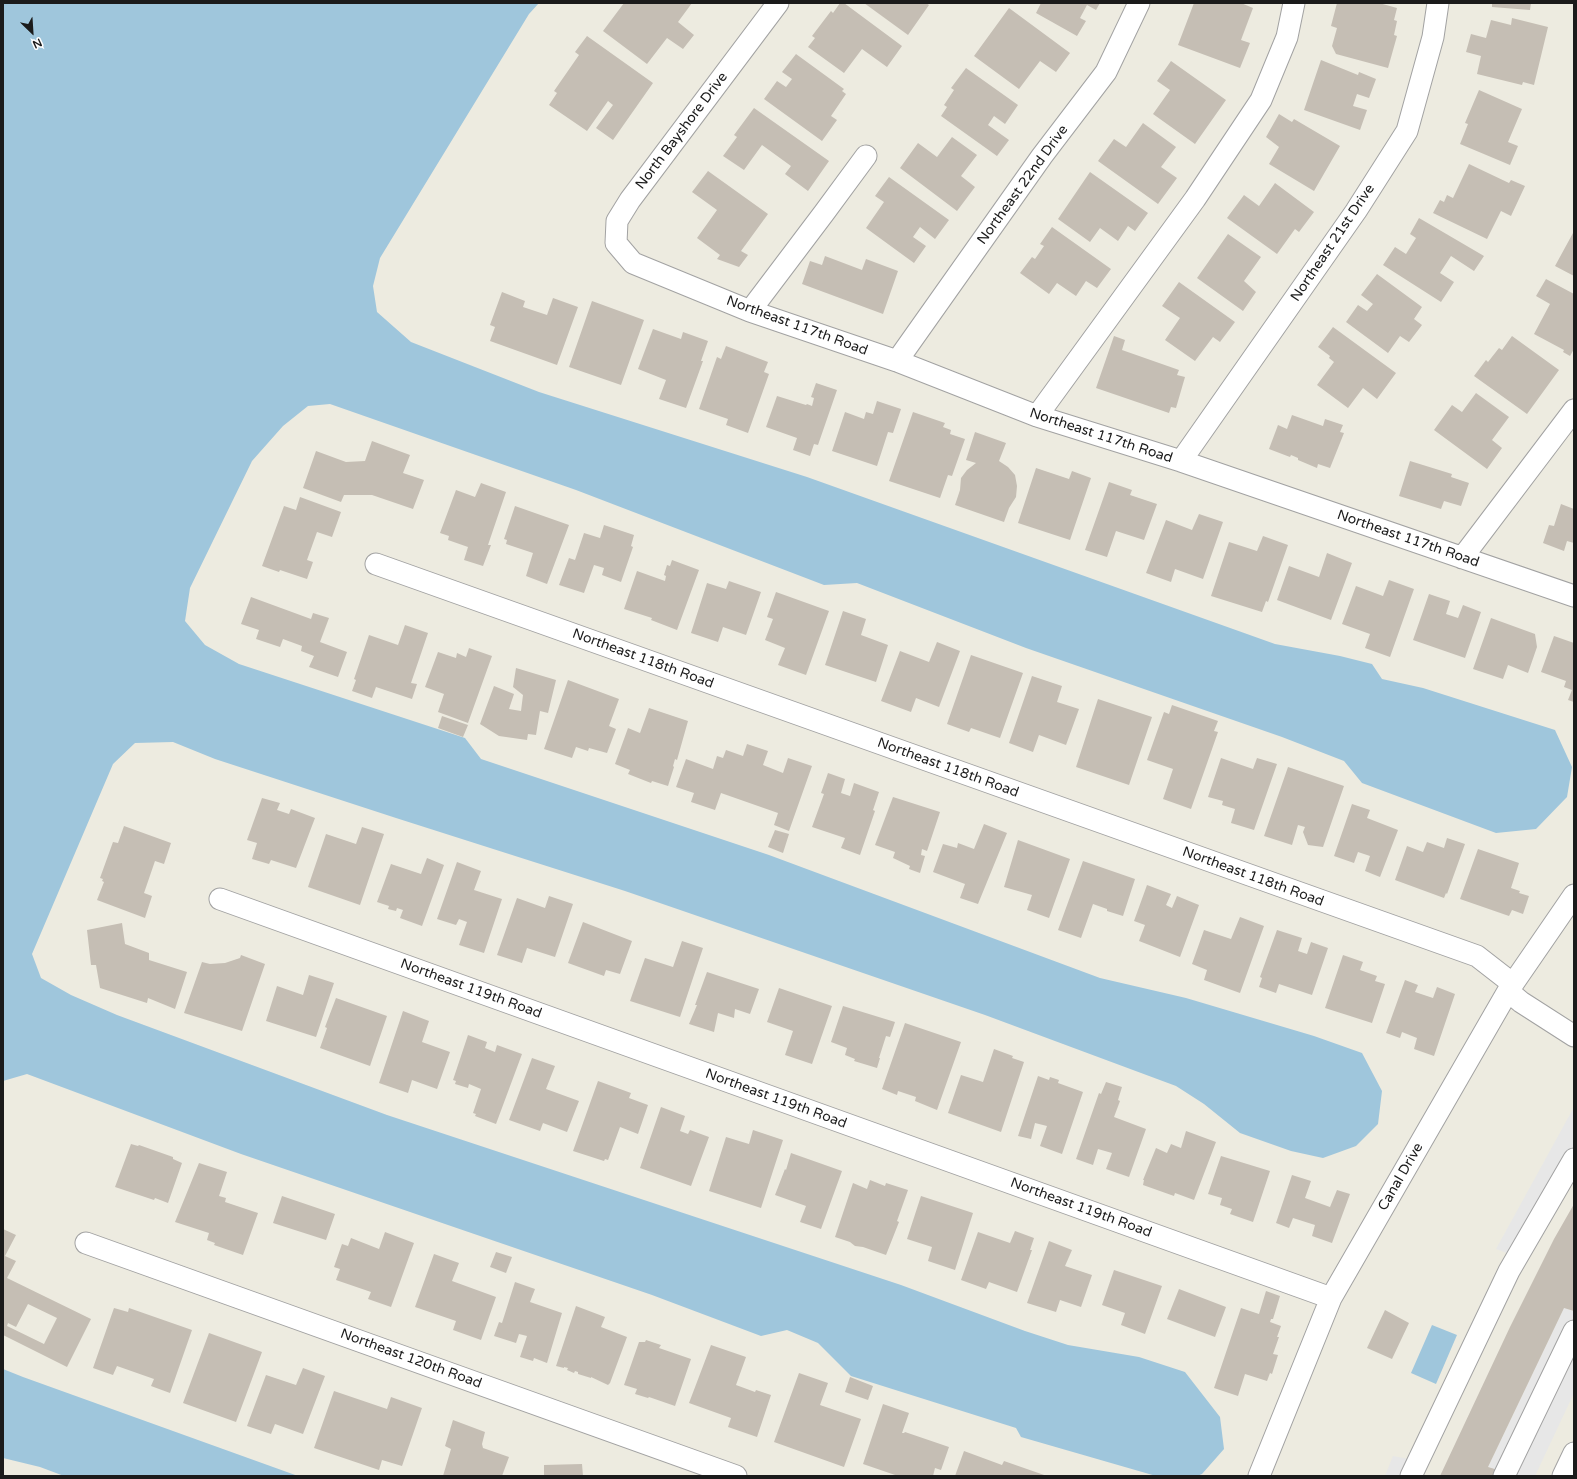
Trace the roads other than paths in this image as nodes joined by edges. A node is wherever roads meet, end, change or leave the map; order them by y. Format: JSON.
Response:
{"nodes":[{"id":1,"x":778,"y":3,"type":"edge"},
{"id":2,"x":1139,"y":3,"type":"edge"},
{"id":3,"x":1294,"y":3,"type":"edge"},
{"id":4,"x":1438,"y":3,"type":"edge"},
{"id":5,"x":866,"y":156,"type":"dead end"},
{"id":6,"x":633,"y":263,"type":"joint"},
{"id":7,"x":750,"y":311,"type":"junction"},
{"id":8,"x":897,"y":361,"type":"junction"},
{"id":9,"x":1574,"y":410,"type":"edge"},
{"id":10,"x":1037,"y":416,"type":"junction"},
{"id":11,"x":1181,"y":461,"type":"junction"},
{"id":12,"x":1462,"y":558,"type":"junction"},
{"id":13,"x":376,"y":564,"type":"dead end"},
{"id":14,"x":1574,"y":596,"type":"edge"},
{"id":15,"x":1574,"y":895,"type":"edge"},
{"id":16,"x":220,"y":899,"type":"dead end"},
{"id":17,"x":1511,"y":988,"type":"junction"},
{"id":18,"x":1574,"y":1036,"type":"edge"},
{"id":19,"x":1574,"y":1159,"type":"edge"},
{"id":20,"x":86,"y":1243,"type":"dead end"},
{"id":21,"x":1331,"y":1298,"type":"junction"},
{"id":22,"x":1574,"y":1330,"type":"edge"},
{"id":23,"x":1574,"y":1452,"type":"edge"},
{"id":24,"x":736,"y":1476,"type":"edge"},
{"id":25,"x":1259,"y":1476,"type":"edge"},
{"id":26,"x":1410,"y":1476,"type":"edge"},
{"id":27,"x":1504,"y":1476,"type":"edge"},
{"id":28,"x":1563,"y":1476,"type":"edge"}],
"edges":[{"from":1,"to":6,"type":"street","name":"North Bayshore Drive"},
{"from":2,"to":8,"type":"street","name":"Northeast 22nd Drive"},
{"from":3,"to":10,"type":"street"},
{"from":4,"to":11,"type":"street","name":"Northeast 21st Drive"},
{"from":5,"to":7,"type":"street"},
{"from":6,"to":7,"type":"street","name":"Northeast 117th Road"},
{"from":7,"to":8,"type":"street","name":"Northeast 117th Road"},
{"from":8,"to":10,"type":"street","name":"Northeast 117th Road"},
{"from":9,"to":12,"type":"street"},
{"from":10,"to":11,"type":"street","name":"Northeast 117th Road"},
{"from":11,"to":12,"type":"street","name":"Northeast 117th Road"},
{"from":12,"to":14,"type":"street","name":"Northeast 117th Road"},
{"from":13,"to":17,"type":"street","name":"Northeast 118th Road"},
{"from":15,"to":17,"type":"street","name":"Canal Drive"},
{"from":16,"to":21,"type":"street","name":"Northeast 119th Road"},
{"from":17,"to":18,"type":"street","name":"Northeast 118th Road"},
{"from":17,"to":21,"type":"street","name":"Canal Drive"},
{"from":19,"to":26,"type":"street"},
{"from":20,"to":24,"type":"street","name":"Northeast 120th Road"},
{"from":21,"to":25,"type":"street","name":"Canal Drive"},
{"from":22,"to":27,"type":"street"},
{"from":23,"to":28,"type":"street"}]}
